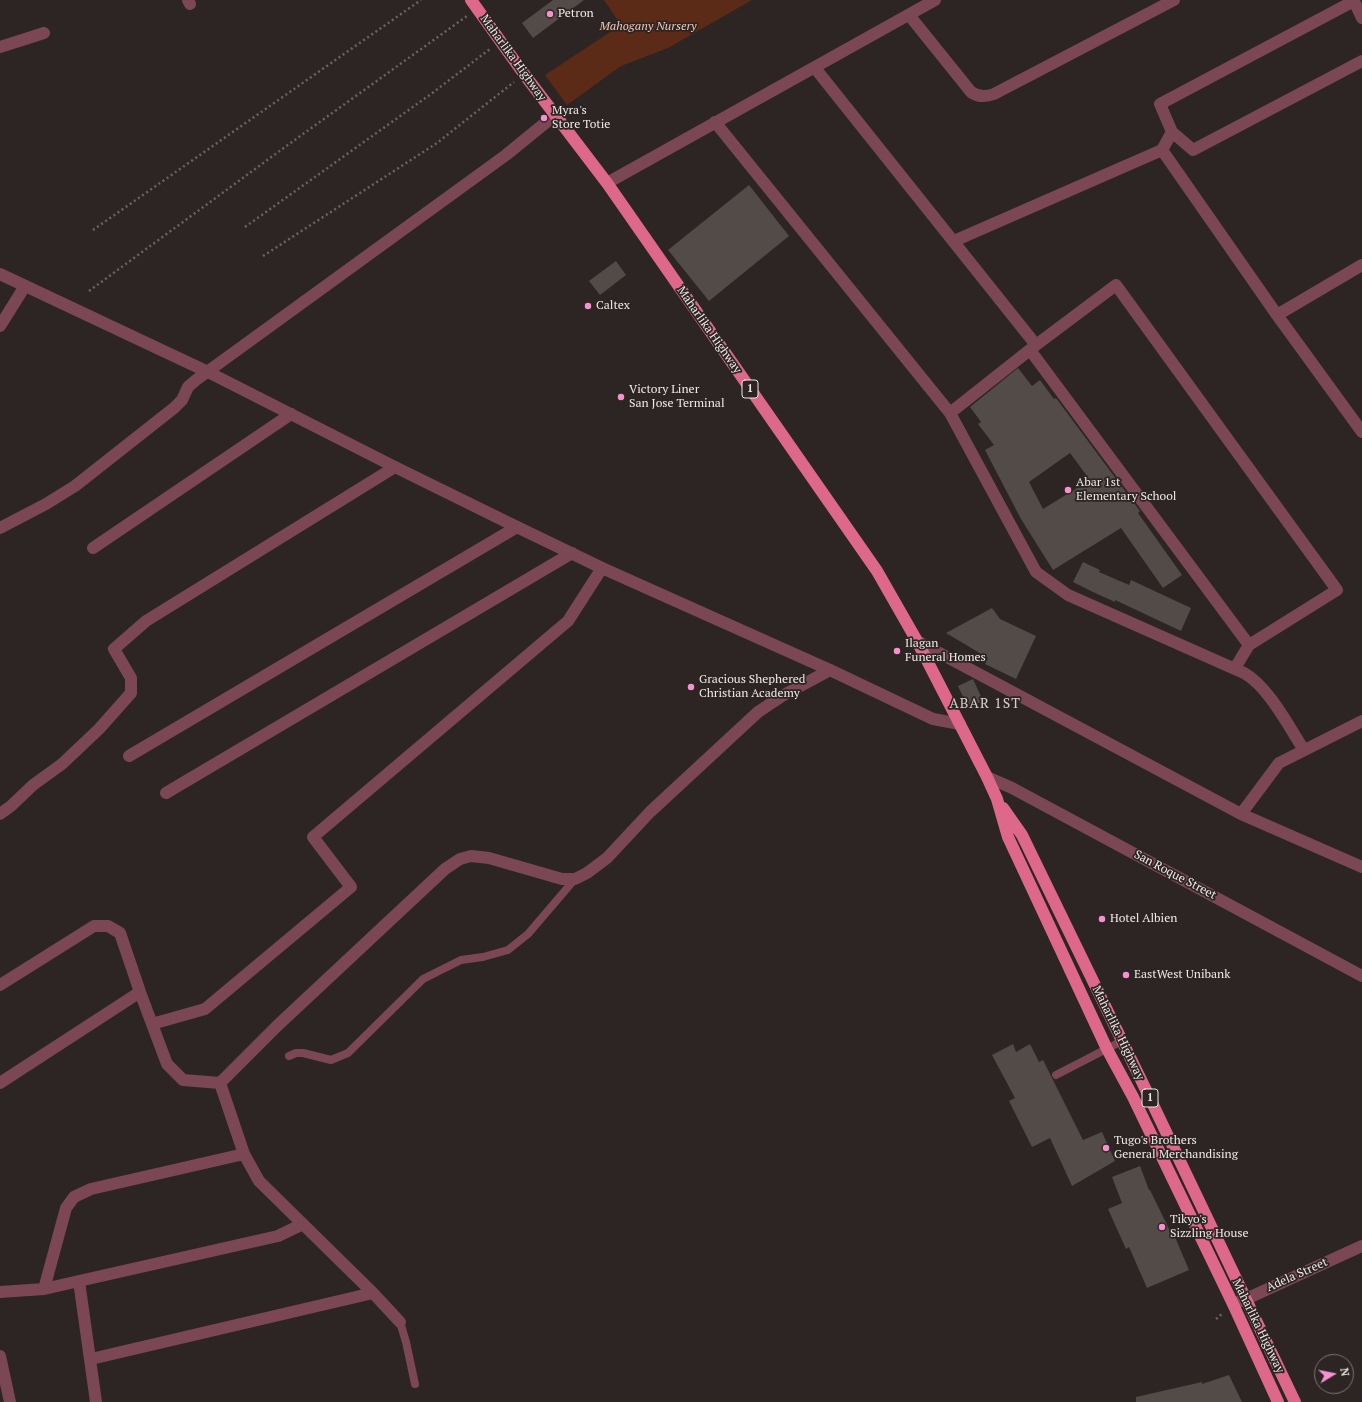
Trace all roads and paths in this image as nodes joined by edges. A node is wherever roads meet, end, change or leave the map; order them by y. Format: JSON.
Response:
{"nodes":[{"id":1,"x":421,"y":0,"type":"edge"},
{"id":2,"x":935,"y":0,"type":"edge"},
{"id":3,"x":1174,"y":0,"type":"edge"},
{"id":4,"x":474,"y":4,"type":"edge"},
{"id":5,"x":909,"y":16,"type":"junction"},
{"id":6,"x":1362,"y":18,"type":"edge"},
{"id":7,"x":44,"y":33,"type":"dead end"},
{"id":8,"x":500,"y":41,"type":"junction"},
{"id":9,"x":0,"y":47,"type":"edge"},
{"id":10,"x":1362,"y":61,"type":"edge"},
{"id":11,"x":815,"y":68,"type":"junction"},
{"id":12,"x":524,"y":74,"type":"junction"},
{"id":13,"x":555,"y":115,"type":"junction"},
{"id":14,"x":715,"y":122,"type":"junction"},
{"id":15,"x":1172,"y":132,"type":"junction"},
{"id":16,"x":1162,"y":150,"type":"junction"},
{"id":17,"x":607,"y":184,"type":"junction"},
{"id":18,"x":245,"y":227,"type":"dead end"},
{"id":19,"x":93,"y":230,"type":"dead end"},
{"id":20,"x":954,"y":242,"type":"junction"},
{"id":21,"x":263,"y":256,"type":"dead end"},
{"id":22,"x":1362,"y":266,"type":"edge"},
{"id":23,"x":0,"y":274,"type":"edge"},
{"id":24,"x":25,"y":286,"type":"junction"},
{"id":25,"x":89,"y":291,"type":"dead end"},
{"id":26,"x":1277,"y":315,"type":"junction"},
{"id":27,"x":0,"y":326,"type":"edge"},
{"id":28,"x":1033,"y":347,"type":"junction"},
{"id":29,"x":208,"y":372,"type":"junction"},
{"id":30,"x":950,"y":413,"type":"junction"},
{"id":31,"x":291,"y":414,"type":"junction"},
{"id":32,"x":1362,"y":432,"type":"edge"},
{"id":33,"x":395,"y":467,"type":"junction"},
{"id":34,"x":516,"y":527,"type":"junction"},
{"id":35,"x":0,"y":528,"type":"edge"},
{"id":36,"x":93,"y":548,"type":"dead end"},
{"id":37,"x":572,"y":553,"type":"junction"},
{"id":38,"x":602,"y":568,"type":"junction"},
{"id":39,"x":917,"y":641,"type":"junction"},
{"id":40,"x":1249,"y":645,"type":"junction"},
{"id":41,"x":1235,"y":668,"type":"junction"},
{"id":42,"x":830,"y":670,"type":"junction"},
{"id":43,"x":1362,"y":721,"type":"edge"},
{"id":44,"x":960,"y":724,"type":"junction"},
{"id":45,"x":1304,"y":750,"type":"junction"},
{"id":46,"x":129,"y":756,"type":"dead end"},
{"id":47,"x":987,"y":777,"type":"junction"},
{"id":48,"x":166,"y":793,"type":"dead end"},
{"id":49,"x":997,"y":799,"type":"junction"},
{"id":50,"x":0,"y":814,"type":"edge"},
{"id":51,"x":1241,"y":814,"type":"junction"},
{"id":52,"x":1362,"y":866,"type":"edge"},
{"id":53,"x":575,"y":879,"type":"junction"},
{"id":54,"x":1362,"y":976,"type":"edge"},
{"id":55,"x":0,"y":984,"type":"edge"},
{"id":56,"x":140,"y":992,"type":"junction"},
{"id":57,"x":152,"y":1024,"type":"junction"},
{"id":58,"x":1122,"y":1041,"type":"junction"},
{"id":59,"x":1107,"y":1049,"type":"junction"},
{"id":60,"x":289,"y":1056,"type":"dead end"},
{"id":61,"x":1056,"y":1075,"type":"dead end"},
{"id":62,"x":0,"y":1083,"type":"edge"},
{"id":63,"x":220,"y":1084,"type":"junction"},
{"id":64,"x":1146,"y":1090,"type":"junction"},
{"id":65,"x":1133,"y":1097,"type":"junction"},
{"id":66,"x":244,"y":1154,"type":"junction"},
{"id":67,"x":303,"y":1224,"type":"junction"},
{"id":68,"x":1361,"y":1249,"type":"edge"},
{"id":69,"x":79,"y":1281,"type":"junction"},
{"id":70,"x":44,"y":1289,"type":"junction"},
{"id":71,"x":0,"y":1292,"type":"edge"},
{"id":72,"x":373,"y":1293,"type":"junction"},
{"id":73,"x":1246,"y":1300,"type":"junction"},
{"id":74,"x":1233,"y":1304,"type":"junction"},
{"id":75,"x":400,"y":1322,"type":"joint"},
{"id":76,"x":0,"y":1356,"type":"edge"},
{"id":77,"x":90,"y":1359,"type":"junction"},
{"id":78,"x":415,"y":1384,"type":"dead end"},
{"id":79,"x":1289,"y":1389,"type":"junction"},
{"id":80,"x":1276,"y":1400,"type":"edge"},
{"id":81,"x":10,"y":1402,"type":"edge"},
{"id":82,"x":96,"y":1402,"type":"edge"},
{"id":83,"x":1295,"y":1402,"type":"edge"}],
"edges":[{"from":1,"to":19,"type":"path"},
{"from":2,"to":5,"type":"street"},
{"from":3,"to":5,"type":"street"},
{"from":4,"to":8,"type":"highway","name":"Maharlika Highway","number":"1"},
{"from":4,"to":25,"type":"path"},
{"from":5,"to":11,"type":"street"},
{"from":6,"to":15,"type":"street"},
{"from":7,"to":9,"type":"street"},
{"from":8,"to":12,"type":"highway","name":"Maharlika Highway","number":"1"},
{"from":8,"to":18,"type":"path"},
{"from":10,"to":15,"type":"street"},
{"from":11,"to":14,"type":"street"},
{"from":11,"to":20,"type":"street"},
{"from":12,"to":13,"type":"highway","name":"Maharlika Highway","number":"1"},
{"from":12,"to":21,"type":"path"},
{"from":13,"to":17,"type":"highway","name":"Maharlika Highway","number":"1"},
{"from":13,"to":29,"type":"street"},
{"from":14,"to":17,"type":"street"},
{"from":14,"to":30,"type":"street"},
{"from":15,"to":16,"type":"street"},
{"from":16,"to":20,"type":"street"},
{"from":16,"to":26,"type":"street"},
{"from":17,"to":39,"type":"highway","name":"Maharlika Highway","number":"1"},
{"from":20,"to":28,"type":"street"},
{"from":22,"to":26,"type":"street"},
{"from":23,"to":24,"type":"street"},
{"from":24,"to":27,"type":"street"},
{"from":24,"to":29,"type":"street"},
{"from":26,"to":32,"type":"street"},
{"from":28,"to":30,"type":"street"},
{"from":28,"to":40,"type":"street"},
{"from":28,"to":40,"type":"street"},
{"from":29,"to":31,"type":"street"},
{"from":29,"to":35,"type":"street"},
{"from":30,"to":41,"type":"street"},
{"from":31,"to":33,"type":"street"},
{"from":31,"to":36,"type":"street"},
{"from":33,"to":34,"type":"street"},
{"from":33,"to":50,"type":"street"},
{"from":34,"to":37,"type":"street"},
{"from":34,"to":46,"type":"street"},
{"from":37,"to":38,"type":"street"},
{"from":37,"to":48,"type":"street"},
{"from":38,"to":42,"type":"street"},
{"from":38,"to":57,"type":"street"},
{"from":39,"to":44,"type":"highway","name":"Maharlika Highway","number":"1"},
{"from":39,"to":51,"type":"street"},
{"from":40,"to":41,"type":"street"},
{"from":41,"to":45,"type":"street"},
{"from":42,"to":44,"type":"street"},
{"from":42,"to":53,"type":"street"},
{"from":43,"to":45,"type":"street"},
{"from":44,"to":47,"type":"highway","name":"Maharlika Highway","number":"1"},
{"from":45,"to":51,"type":"street"},
{"from":47,"to":49,"type":"highway","name":"Maharlika Highway","number":"1"},
{"from":47,"to":54,"type":"street","name":"San Roque Street"},
{"from":49,"to":58,"type":"highway","name":"Maharlika Highway","number":"1"},
{"from":49,"to":59,"type":"highway","name":"Maharlika Highway","number":"1"},
{"from":51,"to":52,"type":"street"},
{"from":53,"to":60,"type":"lane"},
{"from":53,"to":63,"type":"street"},
{"from":55,"to":56,"type":"street"},
{"from":56,"to":57,"type":"street"},
{"from":56,"to":62,"type":"street"},
{"from":57,"to":63,"type":"street"},
{"from":58,"to":59,"type":"lane"},
{"from":58,"to":64,"type":"highway","name":"Maharlika Highway","number":"1"},
{"from":59,"to":61,"type":"lane"},
{"from":59,"to":65,"type":"highway","name":"Maharlika Highway","number":"1"},
{"from":63,"to":66,"type":"street"},
{"from":64,"to":65,"type":"highway"},
{"from":64,"to":73,"type":"highway","name":"Maharlika Highway","number":"1"},
{"from":65,"to":74,"type":"highway","name":"Maharlika Highway","number":"1"},
{"from":66,"to":67,"type":"street"},
{"from":66,"to":70,"type":"street"},
{"from":67,"to":69,"type":"street"},
{"from":67,"to":72,"type":"street"},
{"from":68,"to":73,"type":"street","name":"Adela Street"},
{"from":69,"to":70,"type":"street"},
{"from":69,"to":77,"type":"street"},
{"from":70,"to":71,"type":"street"},
{"from":72,"to":75,"type":"street"},
{"from":72,"to":77,"type":"street"},
{"from":73,"to":74,"type":"street","name":"Adela Street"},
{"from":73,"to":79,"type":"highway","name":"Maharlika Highway","number":"1"},
{"from":74,"to":80,"type":"highway","name":"Maharlika Highway","number":"1"},
{"from":75,"to":78,"type":"lane"},
{"from":76,"to":81,"type":"street"},
{"from":77,"to":82,"type":"street"},
{"from":79,"to":80,"type":"highway"},
{"from":79,"to":83,"type":"highway","name":"Maharlika Highway","number":"1"}]}
